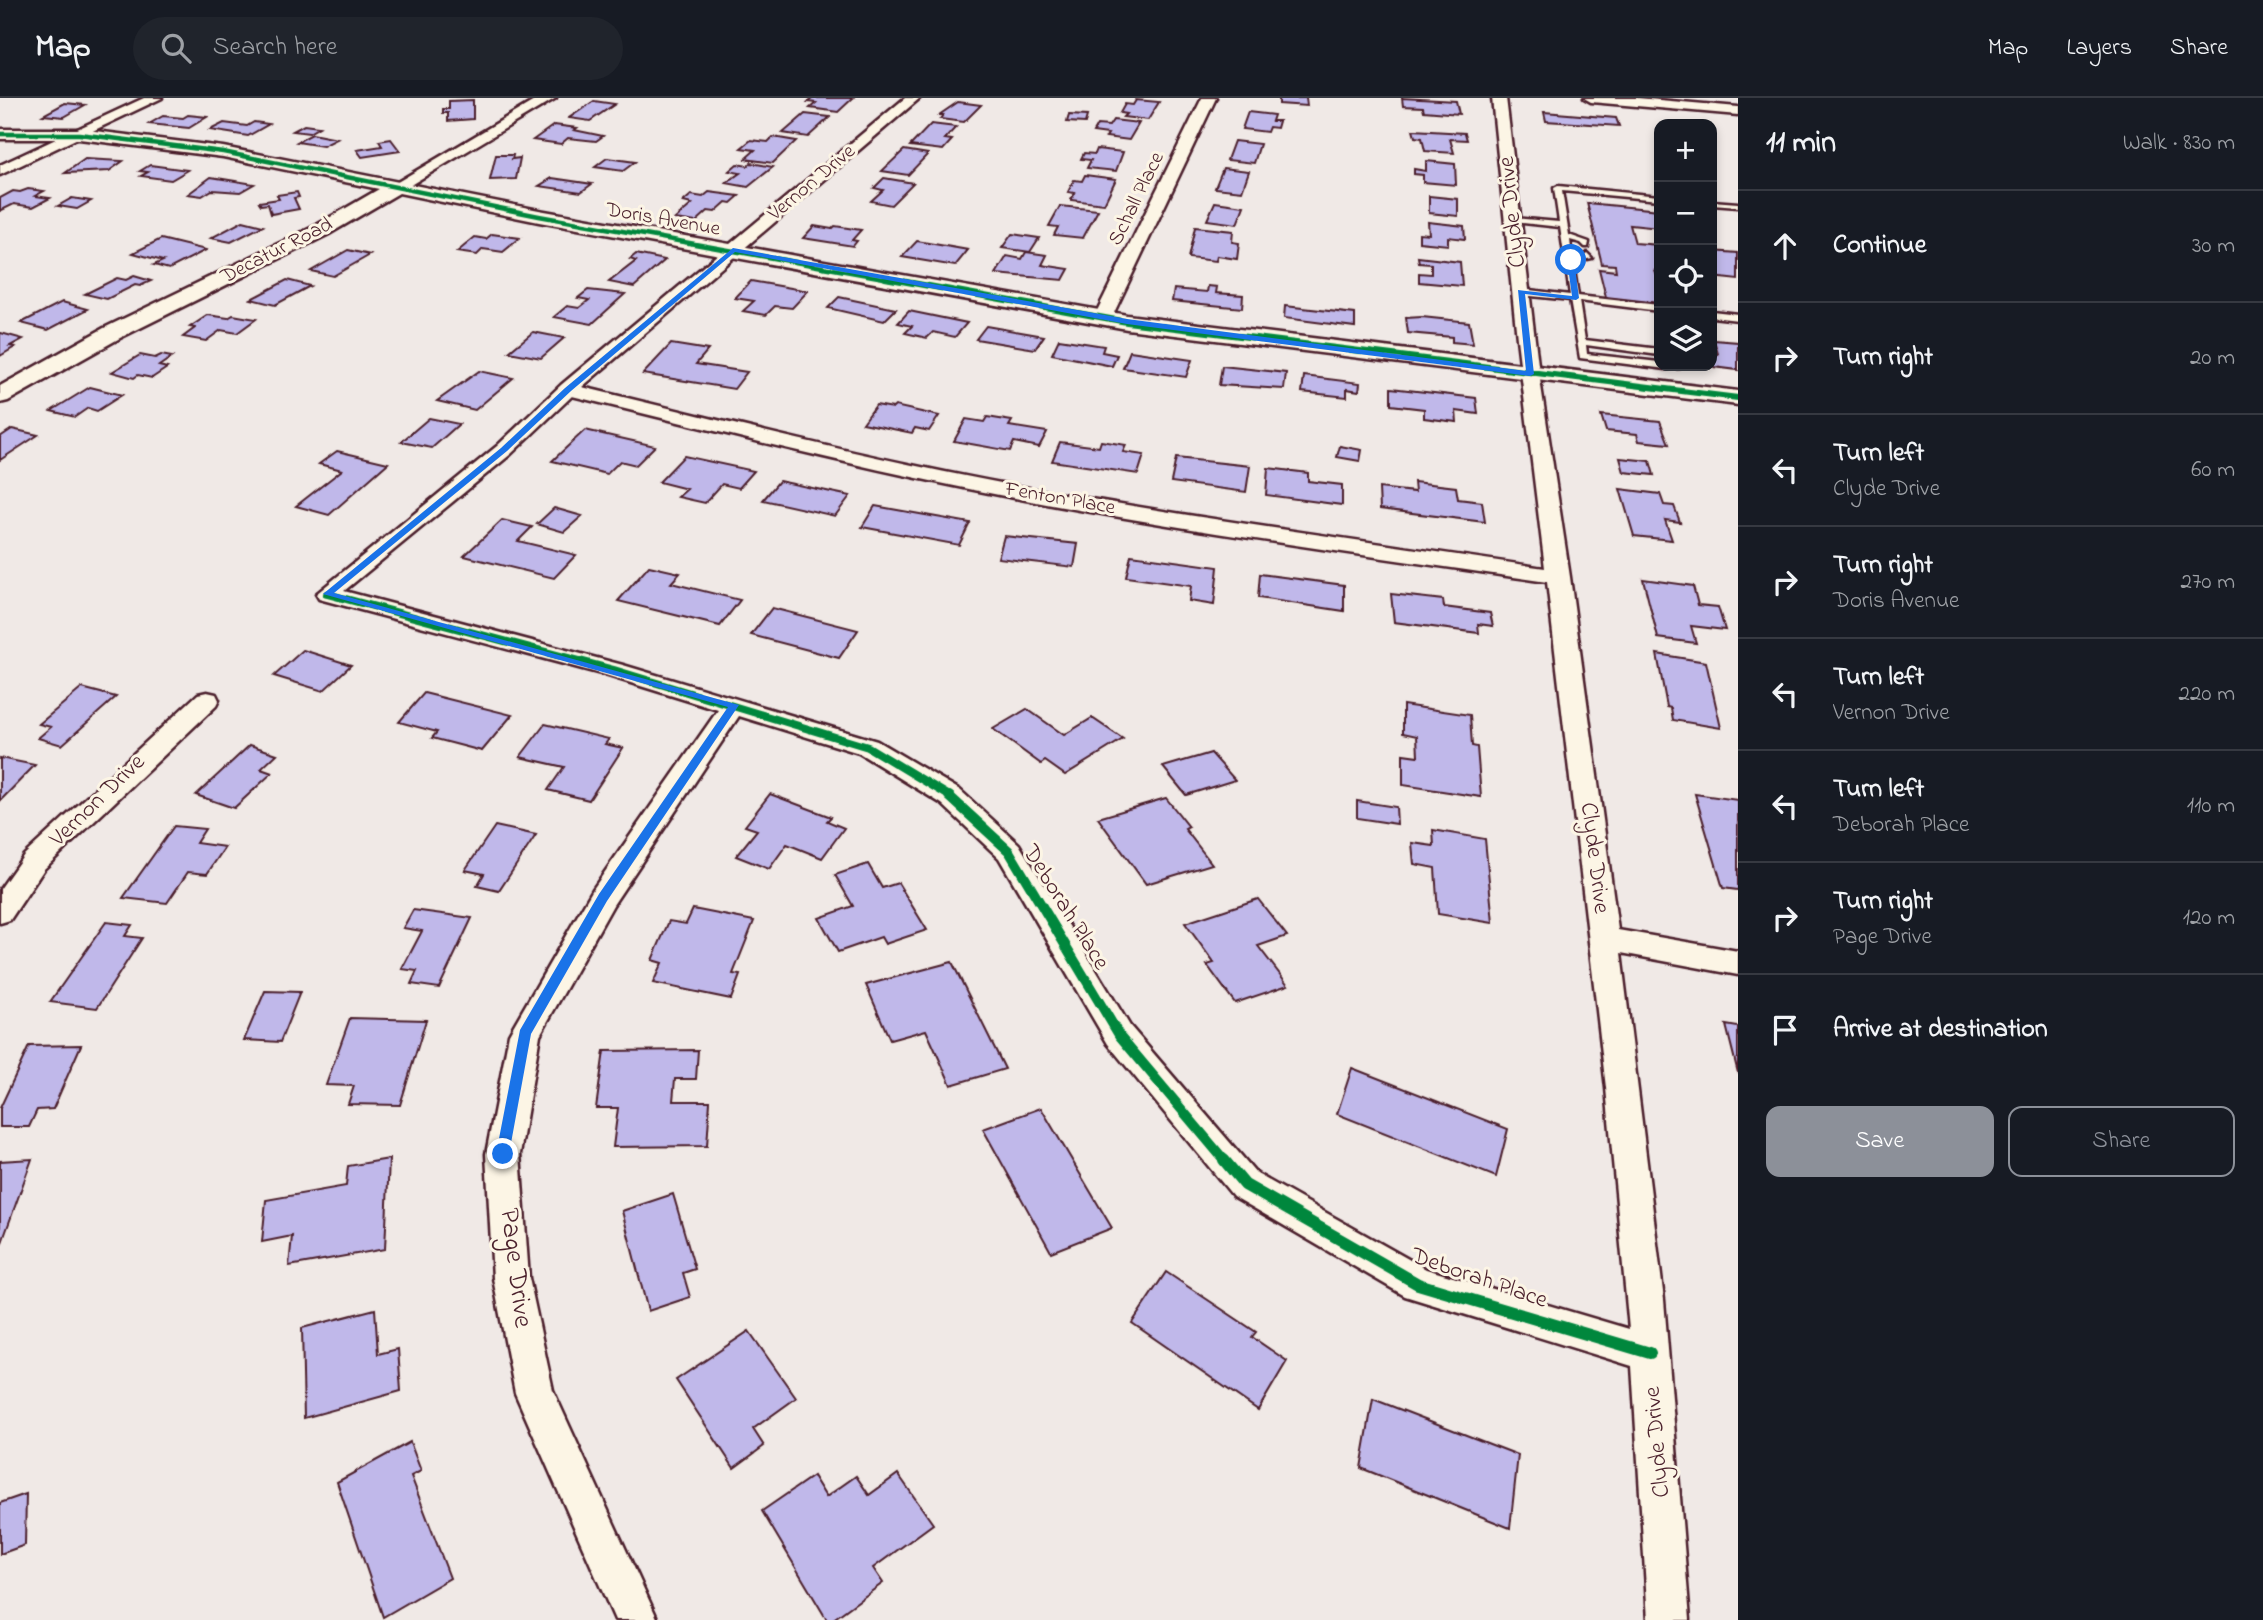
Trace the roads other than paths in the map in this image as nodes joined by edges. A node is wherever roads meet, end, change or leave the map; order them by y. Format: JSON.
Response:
{"nodes":[{"id":1,"x":155,"y":98,"type":"edge"},
{"id":2,"x":549,"y":98,"type":"edge"},
{"id":3,"x":913,"y":98,"type":"edge"},
{"id":4,"x":1209,"y":98,"type":"edge"},
{"id":5,"x":1499,"y":98,"type":"edge"},
{"id":6,"x":1591,"y":98,"type":"edge"},
{"id":7,"x":1738,"y":111,"type":"edge"},
{"id":8,"x":0,"y":134,"type":"edge"},
{"id":9,"x":79,"y":134,"type":"junction"},
{"id":10,"x":0,"y":171,"type":"edge"},
{"id":11,"x":397,"y":187,"type":"junction"},
{"id":12,"x":1654,"y":198,"type":"edge"},
{"id":13,"x":1717,"y":203,"type":"edge"},
{"id":14,"x":1738,"y":205,"type":"edge"},
{"id":15,"x":1513,"y":220,"type":"junction"},
{"id":16,"x":1563,"y":225,"type":"junction"},
{"id":17,"x":1565,"y":236,"type":"junction"},
{"id":18,"x":1585,"y":245,"type":"dead end"},
{"id":19,"x":733,"y":250,"type":"junction"},
{"id":20,"x":1587,"y":255,"type":"dead end"},
{"id":21,"x":1571,"y":260,"type":"junction"},
{"id":22,"x":1521,"y":292,"type":"junction"},
{"id":23,"x":1576,"y":298,"type":"junction"},
{"id":24,"x":1654,"y":307,"type":"edge"},
{"id":25,"x":1717,"y":315,"type":"edge"},
{"id":26,"x":1103,"y":317,"type":"junction"},
{"id":27,"x":1738,"y":317,"type":"edge"},
{"id":28,"x":1581,"y":342,"type":"junction"},
{"id":29,"x":1654,"y":351,"type":"edge"},
{"id":30,"x":1654,"y":364,"type":"edge"},
{"id":31,"x":1530,"y":374,"type":"junction"},
{"id":32,"x":568,"y":389,"type":"junction"},
{"id":33,"x":0,"y":396,"type":"edge"},
{"id":34,"x":1738,"y":398,"type":"edge"},
{"id":35,"x":1559,"y":577,"type":"junction"},
{"id":36,"x":327,"y":594,"type":"joint"},
{"id":37,"x":207,"y":700,"type":"dead end"},
{"id":38,"x":734,"y":705,"type":"junction"},
{"id":39,"x":0,"y":912,"type":"edge"},
{"id":40,"x":1604,"y":939,"type":"junction"},
{"id":41,"x":1738,"y":963,"type":"edge"},
{"id":42,"x":1650,"y":1353,"type":"junction"},
{"id":43,"x":637,"y":1620,"type":"edge"},
{"id":44,"x":1669,"y":1620,"type":"edge"}],
"edges":[{"from":1,"to":9,"type":"street"},
{"from":2,"to":11,"type":"street","name":"Decatur Road"},
{"from":3,"to":19,"type":"street","name":"Vernon Drive"},
{"from":4,"to":26,"type":"street","name":"Schall Place"},
{"from":5,"to":15,"type":"street","name":"Clyde Drive"},
{"from":6,"to":7,"type":"street"},
{"from":8,"to":9,"type":"street","name":"Doris Avenue"},
{"from":9,"to":10,"type":"street"},
{"from":9,"to":11,"type":"street","name":"Doris Avenue"},
{"from":11,"to":19,"type":"street","name":"Doris Avenue"},
{"from":11,"to":33,"type":"street","name":"Decatur Road"},
{"from":12,"to":16,"type":"lane"},
{"from":13,"to":14,"type":"lane"},
{"from":15,"to":16,"type":"lane"},
{"from":15,"to":22,"type":"street","name":"Clyde Drive"},
{"from":16,"to":17,"type":"lane"},
{"from":17,"to":18,"type":"lane"},
{"from":17,"to":21,"type":"lane"},
{"from":19,"to":26,"type":"street","name":"Doris Avenue"},
{"from":19,"to":32,"type":"street","name":"Vernon Drive"},
{"from":20,"to":21,"type":"lane"},
{"from":21,"to":23,"type":"lane"},
{"from":22,"to":23,"type":"lane"},
{"from":22,"to":31,"type":"street","name":"Clyde Drive"},
{"from":23,"to":24,"type":"lane"},
{"from":23,"to":28,"type":"lane"},
{"from":25,"to":27,"type":"lane"},
{"from":26,"to":31,"type":"street","name":"Doris Avenue"},
{"from":28,"to":29,"type":"lane"},
{"from":28,"to":30,"type":"lane"},
{"from":31,"to":34,"type":"street","name":"Doris Avenue"},
{"from":31,"to":35,"type":"street","name":"Clyde Drive"},
{"from":32,"to":35,"type":"street","name":"Fenton Place"},
{"from":32,"to":36,"type":"street","name":"Vernon Drive"},
{"from":35,"to":40,"type":"street","name":"Clyde Drive"},
{"from":36,"to":38,"type":"street","name":"Deborah Place"},
{"from":37,"to":39,"type":"street","name":"Vernon Drive"},
{"from":38,"to":42,"type":"street","name":"Deborah Place"},
{"from":38,"to":43,"type":"street","name":"Page Drive"},
{"from":40,"to":41,"type":"street"},
{"from":40,"to":42,"type":"street","name":"Clyde Drive"},
{"from":42,"to":44,"type":"street","name":"Clyde Drive"}]}
